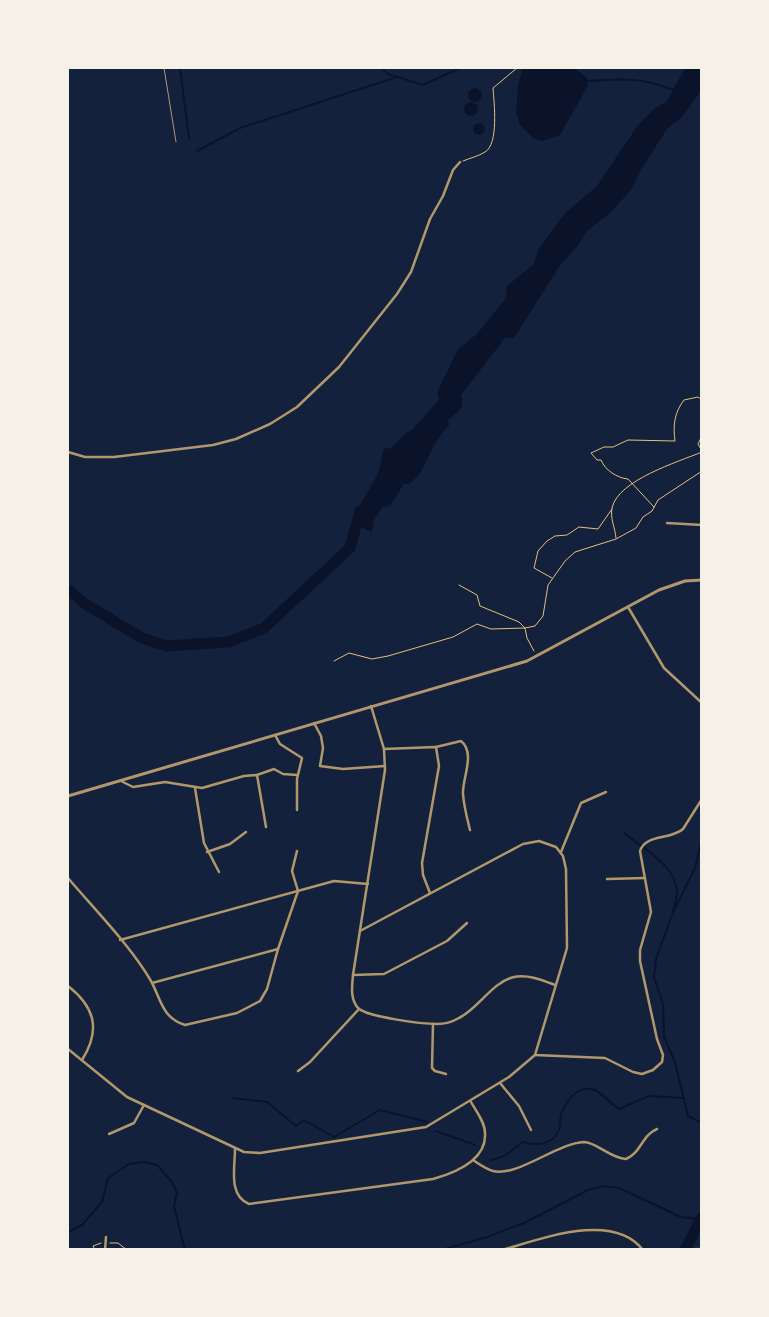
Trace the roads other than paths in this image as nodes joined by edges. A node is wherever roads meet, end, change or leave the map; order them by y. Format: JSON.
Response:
{"nodes":[{"id":1,"x":164,"y":68,"type":"edge"},
{"id":2,"x":176,"y":142,"type":"dead end"},
{"id":3,"x":460,"y":162,"type":"road end"},
{"id":4,"x":68,"y":452,"type":"edge"},
{"id":5,"x":667,"y":522,"type":"dead end"},
{"id":6,"x":702,"y":525,"type":"edge"},
{"id":7,"x":702,"y":580,"type":"edge"},
{"id":8,"x":628,"y":607,"type":"junction"},
{"id":9,"x":702,"y":703,"type":"edge"},
{"id":10,"x":371,"y":706,"type":"junction"},
{"id":11,"x":314,"y":723,"type":"junction"},
{"id":12,"x":274,"y":735,"type":"junction"},
{"id":13,"x":436,"y":748,"type":"junction"},
{"id":14,"x":384,"y":749,"type":"junction"},
{"id":15,"x":385,"y":766,"type":"junction"},
{"id":16,"x":258,"y":775,"type":"junction"},
{"id":17,"x":298,"y":775,"type":"junction"},
{"id":18,"x":121,"y":781,"type":"junction"},
{"id":19,"x":195,"y":788,"type":"junction"},
{"id":20,"x":606,"y":792,"type":"dead end"},
{"id":21,"x":68,"y":796,"type":"edge"},
{"id":22,"x":702,"y":799,"type":"edge"},
{"id":23,"x":297,"y":810,"type":"dead end"},
{"id":24,"x":266,"y":827,"type":"dead end"},
{"id":25,"x":470,"y":830,"type":"dead end"},
{"id":26,"x":246,"y":832,"type":"dead end"},
{"id":27,"x":297,"y":851,"type":"dead end"},
{"id":28,"x":207,"y":852,"type":"junction"},
{"id":29,"x":562,"y":852,"type":"junction"},
{"id":30,"x":219,"y":872,"type":"dead end"},
{"id":31,"x":68,"y":878,"type":"edge"},
{"id":32,"x":645,"y":878,"type":"junction"},
{"id":33,"x":607,"y":879,"type":"dead end"},
{"id":34,"x":368,"y":884,"type":"junction"},
{"id":35,"x":298,"y":891,"type":"junction"},
{"id":36,"x":431,"y":893,"type":"junction"},
{"id":37,"x":467,"y":923,"type":"dead end"},
{"id":38,"x":360,"y":931,"type":"junction"},
{"id":39,"x":120,"y":940,"type":"junction"},
{"id":40,"x":278,"y":949,"type":"junction"},
{"id":41,"x":353,"y":975,"type":"junction"},
{"id":42,"x":152,"y":983,"type":"junction"},
{"id":43,"x":555,"y":985,"type":"junction"},
{"id":44,"x":68,"y":986,"type":"edge"},
{"id":45,"x":359,"y":1009,"type":"junction"},
{"id":46,"x":433,"y":1024,"type":"junction"},
{"id":47,"x":68,"y":1050,"type":"edge"},
{"id":48,"x":535,"y":1054,"type":"junction"},
{"id":49,"x":82,"y":1060,"type":"junction"},
{"id":50,"x":298,"y":1071,"type":"dead end"},
{"id":51,"x":446,"y":1074,"type":"dead end"},
{"id":52,"x":500,"y":1083,"type":"junction"},
{"id":53,"x":471,"y":1102,"type":"junction"},
{"id":54,"x":144,"y":1105,"type":"junction"},
{"id":55,"x":657,"y":1129,"type":"dead end"},
{"id":56,"x":531,"y":1130,"type":"dead end"},
{"id":57,"x":109,"y":1134,"type":"dead end"},
{"id":58,"x":235,"y":1148,"type":"junction"},
{"id":59,"x":473,"y":1160,"type":"junction"},
{"id":60,"x":106,"y":1237,"type":"dead end"},
{"id":61,"x":105,"y":1248,"type":"edge"},
{"id":62,"x":696,"y":1248,"type":"edge"},
{"id":63,"x":702,"y":1249,"type":"edge"},
{"id":64,"x":502,"y":1250,"type":"edge"},
{"id":65,"x":643,"y":1250,"type":"edge"},
{"id":66,"x":675,"y":1250,"type":"edge"}],
"edges":[{"from":1,"to":2,"type":"lane"},
{"from":3,"to":4,"type":"street"},
{"from":5,"to":6,"type":"street"},
{"from":7,"to":8,"type":"street"},
{"from":8,"to":9,"type":"street"},
{"from":8,"to":10,"type":"street"},
{"from":10,"to":11,"type":"street"},
{"from":10,"to":14,"type":"street"},
{"from":11,"to":12,"type":"street"},
{"from":11,"to":15,"type":"street"},
{"from":12,"to":17,"type":"street"},
{"from":12,"to":18,"type":"street"},
{"from":13,"to":14,"type":"street"},
{"from":13,"to":25,"type":"street"},
{"from":13,"to":36,"type":"street"},
{"from":14,"to":15,"type":"street"},
{"from":15,"to":34,"type":"street"},
{"from":16,"to":17,"type":"street"},
{"from":16,"to":19,"type":"street"},
{"from":16,"to":24,"type":"street"},
{"from":17,"to":23,"type":"street"},
{"from":18,"to":19,"type":"street"},
{"from":18,"to":21,"type":"street"},
{"from":19,"to":28,"type":"street"},
{"from":20,"to":29,"type":"street"},
{"from":22,"to":32,"type":"street"},
{"from":26,"to":28,"type":"street"},
{"from":27,"to":35,"type":"street"},
{"from":28,"to":30,"type":"street"},
{"from":29,"to":36,"type":"street"},
{"from":29,"to":43,"type":"street"},
{"from":31,"to":39,"type":"street"},
{"from":32,"to":33,"type":"street"},
{"from":32,"to":48,"type":"street"},
{"from":34,"to":35,"type":"street"},
{"from":34,"to":38,"type":"street"},
{"from":35,"to":39,"type":"street"},
{"from":35,"to":40,"type":"street"},
{"from":36,"to":38,"type":"street"},
{"from":37,"to":41,"type":"street"},
{"from":38,"to":41,"type":"street"},
{"from":39,"to":42,"type":"street"},
{"from":40,"to":42,"type":"street"},
{"from":40,"to":42,"type":"street"},
{"from":41,"to":45,"type":"street"},
{"from":43,"to":46,"type":"street"},
{"from":43,"to":48,"type":"street"},
{"from":44,"to":49,"type":"street"},
{"from":45,"to":46,"type":"street"},
{"from":45,"to":50,"type":"street"},
{"from":46,"to":51,"type":"street"},
{"from":47,"to":49,"type":"street"},
{"from":48,"to":52,"type":"street"},
{"from":49,"to":54,"type":"street"},
{"from":52,"to":53,"type":"street"},
{"from":52,"to":56,"type":"street"},
{"from":53,"to":58,"type":"street"},
{"from":53,"to":59,"type":"street"},
{"from":54,"to":57,"type":"street"},
{"from":54,"to":58,"type":"street"},
{"from":55,"to":59,"type":"street"},
{"from":58,"to":59,"type":"street"},
{"from":60,"to":61,"type":"street"},
{"from":62,"to":63,"type":"street"},
{"from":62,"to":66,"type":"street"},
{"from":64,"to":65,"type":"street"}]}
